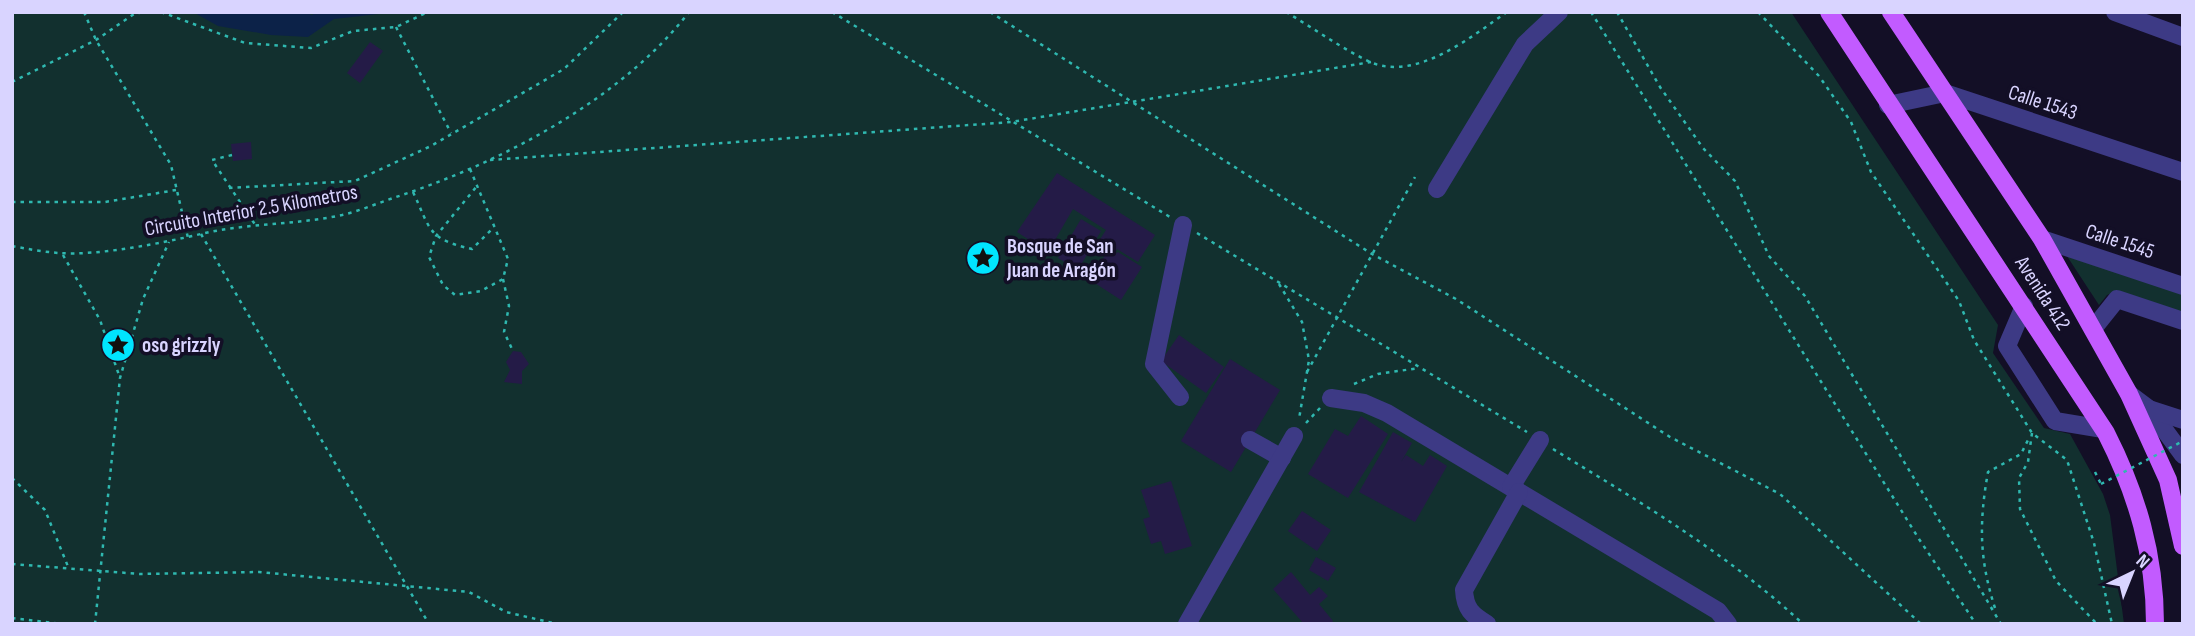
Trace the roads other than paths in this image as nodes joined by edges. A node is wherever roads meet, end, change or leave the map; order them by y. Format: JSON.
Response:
{"nodes":[{"id":1,"x":1559,"y":12,"type":"edge"},
{"id":2,"x":1829,"y":12,"type":"edge"},
{"id":3,"x":1891,"y":12,"type":"edge"},
{"id":4,"x":2115,"y":12,"type":"edge"},
{"id":5,"x":1902,"y":21,"type":"edge"},
{"id":6,"x":2183,"y":37,"type":"edge"},
{"id":7,"x":1945,"y":93,"type":"junction"},
{"id":8,"x":1888,"y":105,"type":"junction"},
{"id":9,"x":2183,"y":172,"type":"edge"},
{"id":10,"x":1437,"y":189,"type":"dead end"},
{"id":11,"x":1183,"y":225,"type":"road end"},
{"id":12,"x":2042,"y":239,"type":"junction"},
{"id":13,"x":2183,"y":286,"type":"edge"},
{"id":14,"x":2024,"y":306,"type":"junction"},
{"id":15,"x":2183,"y":321,"type":"edge"},
{"id":16,"x":2093,"y":329,"type":"junction"},
{"id":17,"x":2129,"y":394,"type":"junction"},
{"id":18,"x":1181,"y":397,"type":"dead end"},
{"id":19,"x":1331,"y":398,"type":"dead end"},
{"id":20,"x":2150,"y":409,"type":"junction"},
{"id":21,"x":2183,"y":420,"type":"edge"},
{"id":22,"x":2103,"y":429,"type":"junction"},
{"id":23,"x":1294,"y":436,"type":"road end"},
{"id":24,"x":1250,"y":440,"type":"dead end"},
{"id":25,"x":1539,"y":440,"type":"road end"},
{"id":26,"x":2182,"y":452,"type":"edge"},
{"id":27,"x":1282,"y":458,"type":"junction"},
{"id":28,"x":1515,"y":489,"type":"junction"},
{"id":29,"x":2183,"y":546,"type":"edge"},
{"id":30,"x":1188,"y":624,"type":"edge"},
{"id":31,"x":1487,"y":624,"type":"edge"},
{"id":32,"x":1728,"y":624,"type":"edge"},
{"id":33,"x":2155,"y":624,"type":"edge"}],
"edges":[{"from":1,"to":10,"type":"street"},
{"from":2,"to":8,"type":"main road","name":"Avenida 412"},
{"from":3,"to":5,"type":"main road","name":"Avenida 412"},
{"from":4,"to":6,"type":"street"},
{"from":5,"to":7,"type":"main road","name":"Avenida 412"},
{"from":7,"to":8,"type":"street"},
{"from":7,"to":9,"type":"street","name":"Calle 1543"},
{"from":7,"to":12,"type":"main road","name":"Avenida 412"},
{"from":8,"to":14,"type":"main road","name":"Avenida 412"},
{"from":11,"to":18,"type":"street"},
{"from":12,"to":13,"type":"street","name":"Calle 1545"},
{"from":12,"to":16,"type":"main road","name":"Avenida 412"},
{"from":14,"to":22,"type":"main road","name":"Avenida 412"},
{"from":14,"to":22,"type":"street"},
{"from":15,"to":16,"type":"street"},
{"from":16,"to":17,"type":"main road","name":"Avenida 412"},
{"from":17,"to":20,"type":"street","name":"Avenida 412"},
{"from":17,"to":29,"type":"main road","name":"Avenida 412"},
{"from":19,"to":28,"type":"street"},
{"from":20,"to":21,"type":"street"},
{"from":20,"to":26,"type":"street","name":"Avenida 412"},
{"from":22,"to":33,"type":"main road","name":"Avenida 412"},
{"from":23,"to":27,"type":"street"},
{"from":24,"to":27,"type":"street"},
{"from":25,"to":28,"type":"street"},
{"from":27,"to":30,"type":"street"},
{"from":28,"to":31,"type":"street"},
{"from":28,"to":32,"type":"street"}]}
